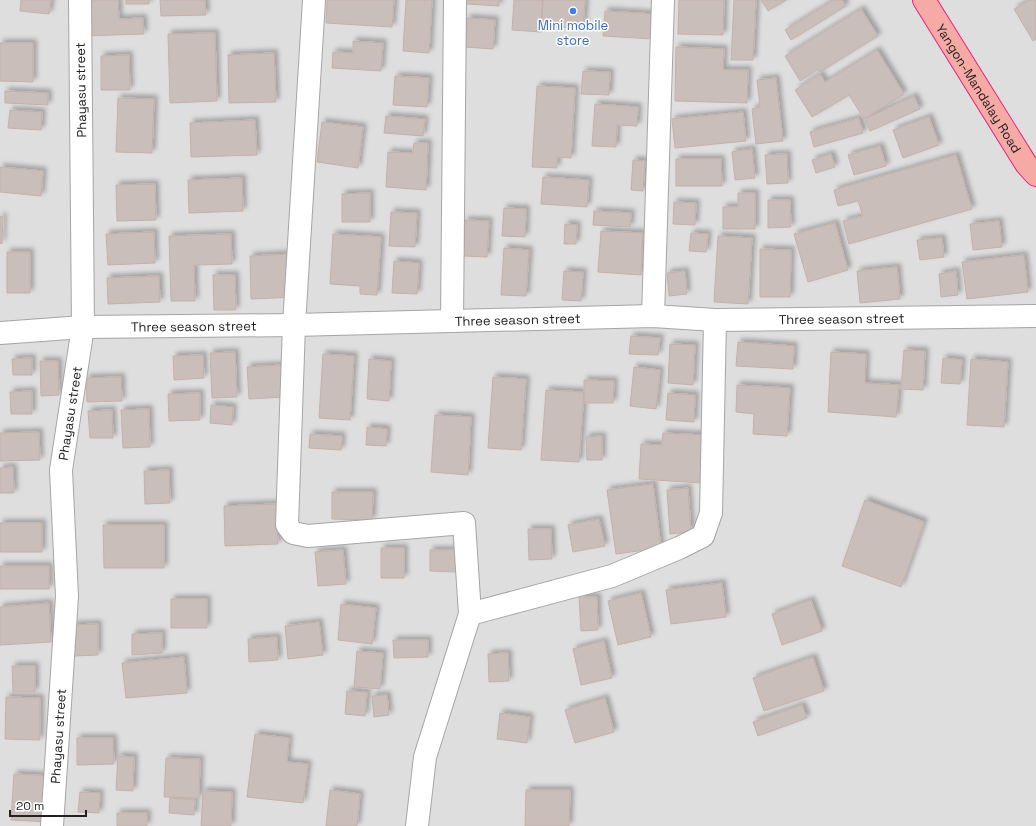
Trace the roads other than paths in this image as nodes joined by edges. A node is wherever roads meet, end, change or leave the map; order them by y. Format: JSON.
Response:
{"nodes":[{"id":1,"x":80,"y":0,"type":"edge"},
{"id":2,"x":314,"y":0,"type":"edge"},
{"id":3,"x":456,"y":0,"type":"edge"},
{"id":4,"x":664,"y":0,"type":"edge"},
{"id":5,"x":924,"y":0,"type":"edge"},
{"id":6,"x":1036,"y":176,"type":"edge"},
{"id":7,"x":653,"y":316,"type":"junction"},
{"id":8,"x":1036,"y":316,"type":"edge"},
{"id":9,"x":715,"y":320,"type":"junction"},
{"id":10,"x":452,"y":321,"type":"junction"},
{"id":11,"x":294,"y":325,"type":"junction"},
{"id":12,"x":83,"y":327,"type":"junction"},
{"id":13,"x":0,"y":333,"type":"edge"},
{"id":14,"x":470,"y":614,"type":"junction"},
{"id":15,"x":52,"y":826,"type":"edge"},
{"id":16,"x":417,"y":826,"type":"edge"}],
"edges":[{"from":1,"to":12,"type":"street","name":"Phayasu street"},
{"from":2,"to":11,"type":"street"},
{"from":3,"to":10,"type":"street"},
{"from":4,"to":7,"type":"street"},
{"from":5,"to":6,"type":"highway","name":"Yangon-Mandalay Road"},
{"from":7,"to":9,"type":"street","name":"Three season street"},
{"from":7,"to":10,"type":"street","name":"Three season street"},
{"from":8,"to":9,"type":"street","name":"Three season street"},
{"from":9,"to":14,"type":"street"},
{"from":10,"to":11,"type":"street","name":"Three season street"},
{"from":11,"to":12,"type":"street","name":"Three season street"},
{"from":11,"to":14,"type":"street"},
{"from":12,"to":13,"type":"street","name":"Three season street"},
{"from":12,"to":15,"type":"street","name":"Phayasu street"},
{"from":14,"to":16,"type":"street"}]}
